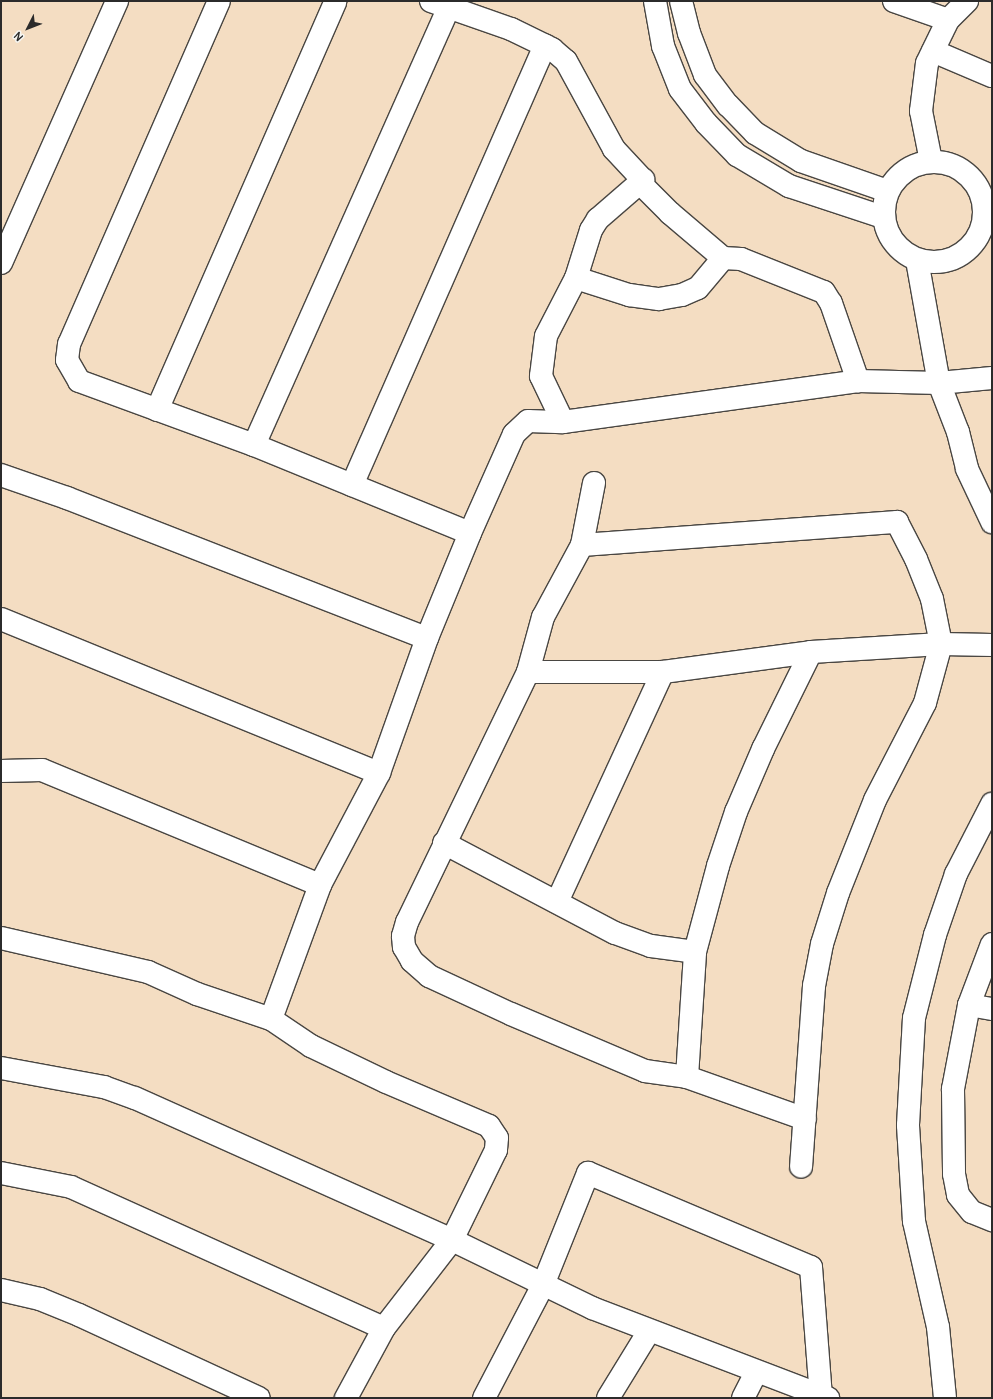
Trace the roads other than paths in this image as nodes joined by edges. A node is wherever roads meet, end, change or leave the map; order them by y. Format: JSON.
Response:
{"nodes":[{"id":1,"x":117,"y":1,"type":"edge"},
{"id":2,"x":219,"y":1,"type":"edge"},
{"id":3,"x":336,"y":1,"type":"edge"},
{"id":4,"x":655,"y":1,"type":"edge"},
{"id":5,"x":682,"y":1,"type":"edge"},
{"id":6,"x":894,"y":1,"type":"edge"},
{"id":7,"x":967,"y":1,"type":"edge"},
{"id":8,"x":440,"y":4,"type":"edge"},
{"id":9,"x":948,"y":20,"type":"junction"},
{"id":10,"x":545,"y":46,"type":"junction"},
{"id":11,"x":933,"y":51,"type":"junction"},
{"id":12,"x":992,"y":76,"type":"edge"},
{"id":13,"x":931,"y":162,"type":"junction"},
{"id":14,"x":643,"y":180,"type":"junction"},
{"id":15,"x":887,"y":192,"type":"junction"},
{"id":16,"x":988,"y":201,"type":"edge"},
{"id":17,"x":883,"y":217,"type":"junction"},
{"id":18,"x":723,"y":258,"type":"junction"},
{"id":19,"x":917,"y":260,"type":"junction"},
{"id":20,"x":1,"y":264,"type":"edge"},
{"id":21,"x":576,"y":278,"type":"junction"},
{"id":22,"x":992,"y":378,"type":"edge"},
{"id":23,"x":858,"y":381,"type":"junction"},
{"id":24,"x":939,"y":383,"type":"junction"},
{"id":25,"x":157,"y":410,"type":"junction"},
{"id":26,"x":563,"y":422,"type":"junction"},
{"id":27,"x":254,"y":445,"type":"junction"},
{"id":28,"x":1,"y":475,"type":"edge"},
{"id":29,"x":594,"y":483,"type":"dead end"},
{"id":30,"x":352,"y":485,"type":"junction"},
{"id":31,"x":992,"y":522,"type":"edge"},
{"id":32,"x":470,"y":533,"type":"junction"},
{"id":33,"x":582,"y":545,"type":"junction"},
{"id":34,"x":1,"y":619,"type":"edge"},
{"id":35,"x":427,"y":638,"type":"junction"},
{"id":36,"x":941,"y":644,"type":"junction"},
{"id":37,"x":992,"y":644,"type":"edge"},
{"id":38,"x":811,"y":652,"type":"junction"},
{"id":39,"x":528,"y":672,"type":"junction"},
{"id":40,"x":663,"y":672,"type":"junction"},
{"id":41,"x":1,"y":771,"type":"edge"},
{"id":42,"x":379,"y":773,"type":"junction"},
{"id":43,"x":992,"y":804,"type":"edge"},
{"id":44,"x":444,"y":843,"type":"junction"},
{"id":45,"x":320,"y":885,"type":"junction"},
{"id":46,"x":557,"y":902,"type":"junction"},
{"id":47,"x":1,"y":938,"type":"edge"},
{"id":48,"x":992,"y":944,"type":"edge"},
{"id":49,"x":695,"y":952,"type":"junction"},
{"id":50,"x":969,"y":1005,"type":"junction"},
{"id":51,"x":992,"y":1009,"type":"edge"},
{"id":52,"x":271,"y":1019,"type":"junction"},
{"id":53,"x":1,"y":1068,"type":"edge"},
{"id":54,"x":687,"y":1077,"type":"junction"},
{"id":55,"x":805,"y":1119,"type":"junction"},
{"id":56,"x":801,"y":1167,"type":"dead end"},
{"id":57,"x":1,"y":1172,"type":"edge"},
{"id":58,"x":992,"y":1220,"type":"edge"},
{"id":59,"x":452,"y":1240,"type":"junction"},
{"id":60,"x":543,"y":1285,"type":"junction"},
{"id":61,"x":1,"y":1290,"type":"edge"},
{"id":62,"x":384,"y":1328,"type":"junction"},
{"id":63,"x":649,"y":1331,"type":"junction"},
{"id":64,"x":756,"y":1372,"type":"junction"},
{"id":65,"x":823,"y":1397,"type":"edge"},
{"id":66,"x":260,"y":1398,"type":"edge"},
{"id":67,"x":346,"y":1398,"type":"edge"},
{"id":68,"x":484,"y":1398,"type":"edge"},
{"id":69,"x":608,"y":1398,"type":"edge"},
{"id":70,"x":743,"y":1398,"type":"edge"},
{"id":71,"x":945,"y":1398,"type":"edge"}],
"edges":[{"from":1,"to":20,"type":"street"},
{"from":2,"to":25,"type":"street"},
{"from":3,"to":25,"type":"street"},
{"from":4,"to":17,"type":"street"},
{"from":5,"to":15,"type":"street"},
{"from":6,"to":9,"type":"street"},
{"from":7,"to":9,"type":"street"},
{"from":8,"to":10,"type":"street"},
{"from":8,"to":27,"type":"street"},
{"from":9,"to":11,"type":"street"},
{"from":10,"to":14,"type":"street"},
{"from":10,"to":30,"type":"street"},
{"from":11,"to":12,"type":"street"},
{"from":11,"to":13,"type":"street"},
{"from":13,"to":15,"type":"street"},
{"from":13,"to":16,"type":"street"},
{"from":14,"to":18,"type":"street"},
{"from":14,"to":21,"type":"street"},
{"from":15,"to":17,"type":"street"},
{"from":16,"to":19,"type":"street"},
{"from":17,"to":19,"type":"street"},
{"from":18,"to":21,"type":"street"},
{"from":18,"to":23,"type":"street"},
{"from":19,"to":24,"type":"street"},
{"from":21,"to":26,"type":"street"},
{"from":22,"to":24,"type":"street"},
{"from":23,"to":24,"type":"street"},
{"from":23,"to":26,"type":"street"},
{"from":24,"to":31,"type":"street"},
{"from":25,"to":27,"type":"street"},
{"from":26,"to":32,"type":"street"},
{"from":27,"to":30,"type":"street"},
{"from":28,"to":35,"type":"street"},
{"from":29,"to":33,"type":"street"},
{"from":30,"to":32,"type":"street"},
{"from":32,"to":35,"type":"street"},
{"from":33,"to":36,"type":"street"},
{"from":33,"to":39,"type":"street"},
{"from":34,"to":42,"type":"street"},
{"from":35,"to":42,"type":"street"},
{"from":36,"to":37,"type":"street"},
{"from":36,"to":38,"type":"street"},
{"from":36,"to":55,"type":"street"},
{"from":38,"to":40,"type":"street"},
{"from":38,"to":49,"type":"street"},
{"from":39,"to":40,"type":"street"},
{"from":39,"to":44,"type":"street"},
{"from":40,"to":46,"type":"street"},
{"from":41,"to":45,"type":"street"},
{"from":42,"to":45,"type":"street"},
{"from":43,"to":71,"type":"street"},
{"from":44,"to":46,"type":"street"},
{"from":44,"to":54,"type":"street"},
{"from":45,"to":52,"type":"street"},
{"from":46,"to":49,"type":"street"},
{"from":47,"to":52,"type":"street"},
{"from":48,"to":50,"type":"street"},
{"from":49,"to":54,"type":"street"},
{"from":50,"to":51,"type":"street"},
{"from":50,"to":58,"type":"street"},
{"from":52,"to":59,"type":"street"},
{"from":53,"to":59,"type":"street"},
{"from":54,"to":55,"type":"street"},
{"from":55,"to":56,"type":"street"},
{"from":57,"to":62,"type":"street"},
{"from":59,"to":60,"type":"street"},
{"from":59,"to":62,"type":"street"},
{"from":60,"to":63,"type":"street"},
{"from":60,"to":65,"type":"street"},
{"from":60,"to":68,"type":"street"},
{"from":61,"to":66,"type":"street"},
{"from":62,"to":67,"type":"street"},
{"from":63,"to":64,"type":"street"},
{"from":63,"to":69,"type":"street"},
{"from":64,"to":65,"type":"street"},
{"from":64,"to":70,"type":"street"}]}
